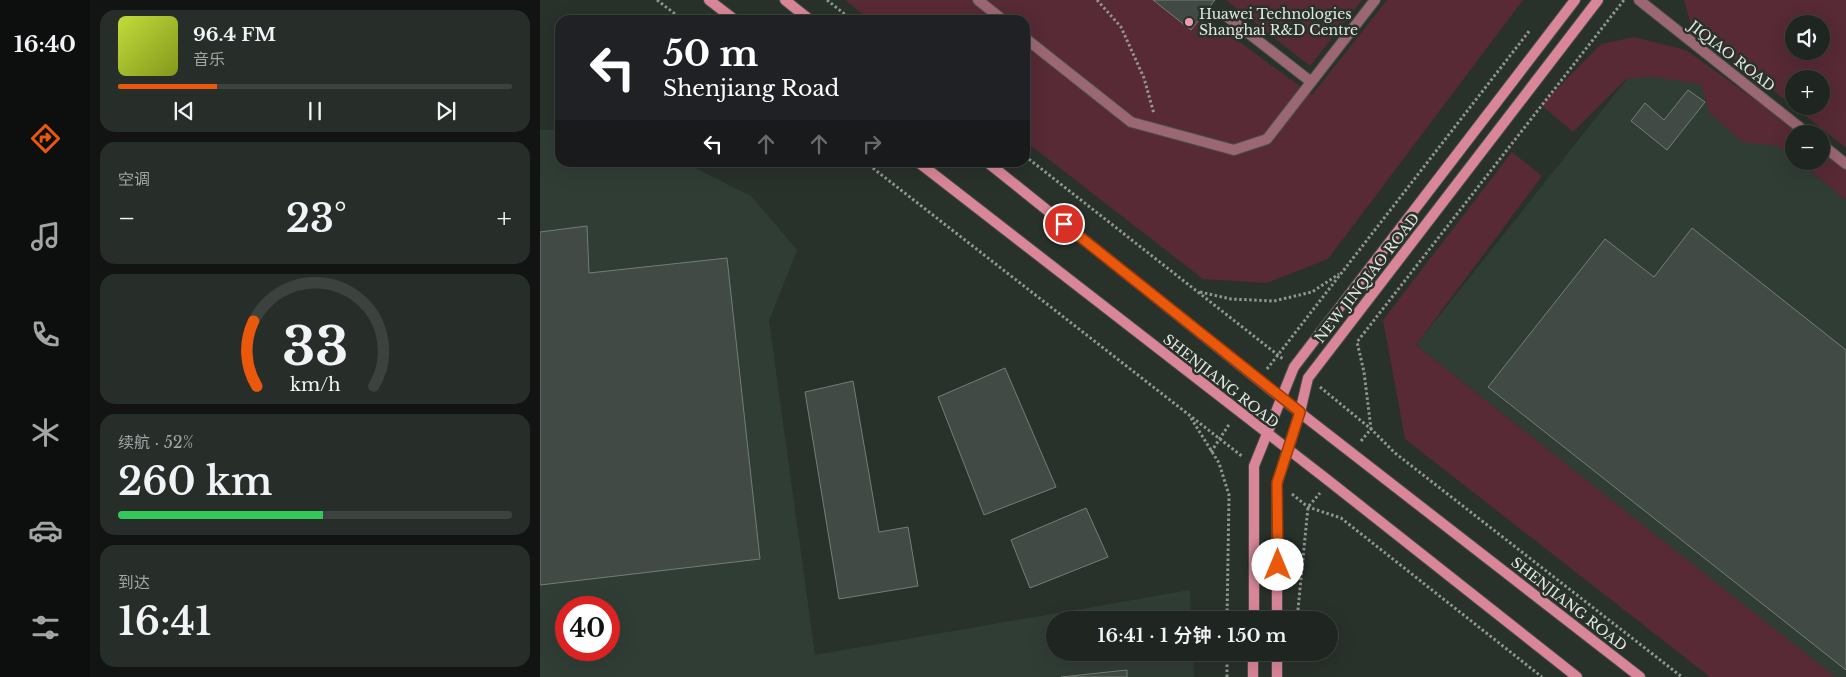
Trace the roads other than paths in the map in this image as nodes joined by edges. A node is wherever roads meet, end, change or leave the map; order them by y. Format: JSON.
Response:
{"nodes":[{"id":1,"x":709,"y":0,"type":"edge"},
{"id":2,"x":784,"y":0,"type":"edge"},
{"id":3,"x":978,"y":0,"type":"edge"},
{"id":4,"x":1375,"y":0,"type":"edge"},
{"id":5,"x":1575,"y":0,"type":"edge"},
{"id":6,"x":1598,"y":0,"type":"edge"},
{"id":7,"x":1639,"y":0,"type":"edge"},
{"id":8,"x":1226,"y":14,"type":"dead end"},
{"id":9,"x":728,"y":15,"type":"edge"},
{"id":10,"x":804,"y":15,"type":"edge"},
{"id":11,"x":997,"y":15,"type":"edge"},
{"id":12,"x":1030,"y":42,"type":"edge"},
{"id":13,"x":1310,"y":81,"type":"junction"},
{"id":14,"x":1797,"y":125,"type":"edge"},
{"id":15,"x":1830,"y":151,"type":"edge"},
{"id":16,"x":1846,"y":164,"type":"edge"},
{"id":17,"x":924,"y":167,"type":"edge"},
{"id":18,"x":993,"y":167,"type":"edge"},
{"id":19,"x":1281,"y":398,"type":"junction"},
{"id":20,"x":1300,"y":412,"type":"junction"},
{"id":21,"x":1267,"y":434,"type":"junction"},
{"id":22,"x":1287,"y":449,"type":"junction"},
{"id":23,"x":1254,"y":611,"type":"edge"},
{"id":24,"x":1277,"y":611,"type":"edge"},
{"id":25,"x":1253,"y":661,"type":"edge"},
{"id":26,"x":1277,"y":661,"type":"edge"},
{"id":27,"x":1253,"y":677,"type":"edge"},
{"id":28,"x":1277,"y":677,"type":"edge"},
{"id":29,"x":1577,"y":677,"type":"edge"},
{"id":30,"x":1640,"y":677,"type":"edge"}],
"edges":[{"from":1,"to":9,"type":"main road"},
{"from":2,"to":10,"type":"main road"},
{"from":3,"to":11,"type":"street"},
{"from":4,"to":13,"type":"street"},
{"from":5,"to":19,"type":"main road","name":"NEW JINQIAO ROAD"},
{"from":6,"to":20,"type":"main road","name":"NEW JINQIAO ROAD"},
{"from":7,"to":14,"type":"street","name":"JIQIAO ROAD"},
{"from":8,"to":13,"type":"street"},
{"from":12,"to":13,"type":"street"},
{"from":15,"to":16,"type":"street"},
{"from":17,"to":21,"type":"main road","name":"SHENJIANG ROAD"},
{"from":18,"to":19,"type":"main road","name":"SHENJIANG ROAD"},
{"from":19,"to":20,"type":"main road","name":"SHENJIANG ROAD"},
{"from":19,"to":21,"type":"main road","name":"NEW JINQIAO ROAD"},
{"from":20,"to":22,"type":"main road","name":"NEW JINQIAO ROAD"},
{"from":20,"to":30,"type":"main road","name":"SHENJIANG ROAD"},
{"from":21,"to":22,"type":"main road","name":"SHENJIANG ROAD"},
{"from":21,"to":23,"type":"main road","name":"NEW JINQIAO ROAD"},
{"from":22,"to":24,"type":"main road","name":"NEW JINQIAO ROAD"},
{"from":22,"to":29,"type":"main road","name":"SHENJIANG ROAD"},
{"from":25,"to":27,"type":"main road"},
{"from":26,"to":28,"type":"main road"}]}
